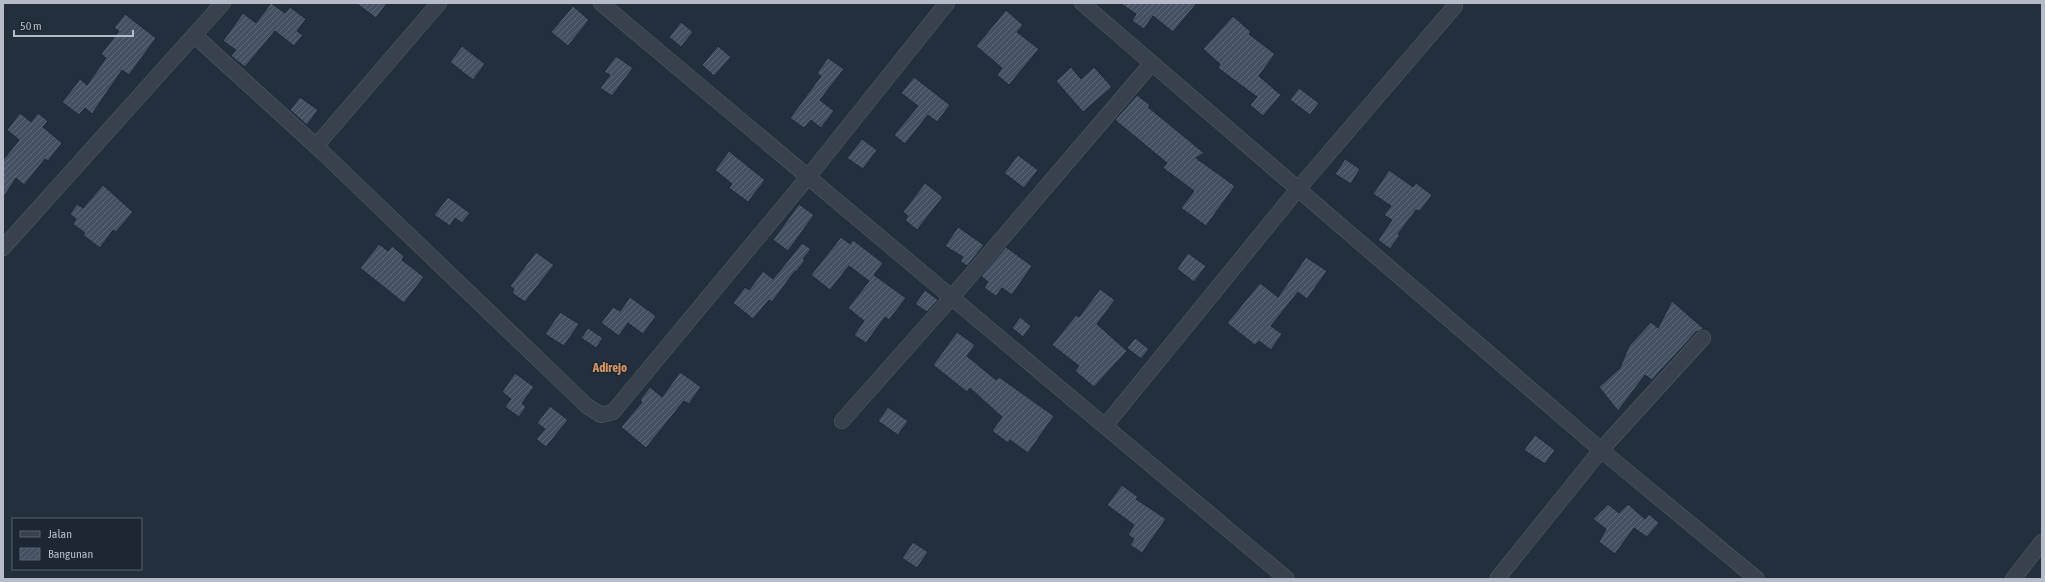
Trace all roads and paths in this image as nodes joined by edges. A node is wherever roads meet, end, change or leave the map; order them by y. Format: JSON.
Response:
{"nodes":[{"id":1,"x":223,"y":3,"type":"edge"},
{"id":2,"x":439,"y":3,"type":"edge"},
{"id":3,"x":601,"y":3,"type":"edge"},
{"id":4,"x":947,"y":3,"type":"edge"},
{"id":5,"x":1082,"y":3,"type":"edge"},
{"id":6,"x":1455,"y":6,"type":"dead end"},
{"id":7,"x":194,"y":35,"type":"junction"},
{"id":8,"x":1152,"y":63,"type":"junction"},
{"id":9,"x":316,"y":146,"type":"junction"},
{"id":10,"x":808,"y":177,"type":"junction"},
{"id":11,"x":1298,"y":189,"type":"junction"},
{"id":12,"x":3,"y":248,"type":"edge"},
{"id":13,"x":952,"y":298,"type":"junction"},
{"id":14,"x":1703,"y":338,"type":"dead end"},
{"id":15,"x":842,"y":420,"type":"dead end"},
{"id":16,"x":1105,"y":426,"type":"junction"},
{"id":17,"x":1601,"y":450,"type":"junction"},
{"id":18,"x":2042,"y":542,"type":"edge"},
{"id":19,"x":1755,"y":578,"type":"edge"},
{"id":20,"x":1287,"y":579,"type":"edge"},
{"id":21,"x":1497,"y":579,"type":"edge"},
{"id":22,"x":2013,"y":579,"type":"edge"}],
"edges":[{"from":1,"to":7,"type":"street"},
{"from":2,"to":9,"type":"street"},
{"from":3,"to":10,"type":"street"},
{"from":4,"to":10,"type":"street"},
{"from":5,"to":8,"type":"street"},
{"from":6,"to":11,"type":"street"},
{"from":7,"to":9,"type":"street"},
{"from":7,"to":12,"type":"street"},
{"from":8,"to":11,"type":"street"},
{"from":8,"to":13,"type":"street"},
{"from":9,"to":10,"type":"street"},
{"from":10,"to":13,"type":"street"},
{"from":11,"to":16,"type":"street"},
{"from":11,"to":17,"type":"street"},
{"from":13,"to":15,"type":"street"},
{"from":13,"to":16,"type":"street"},
{"from":14,"to":17,"type":"street"},
{"from":16,"to":20,"type":"street"},
{"from":17,"to":19,"type":"street"},
{"from":17,"to":21,"type":"street"},
{"from":18,"to":22,"type":"street"}]}
